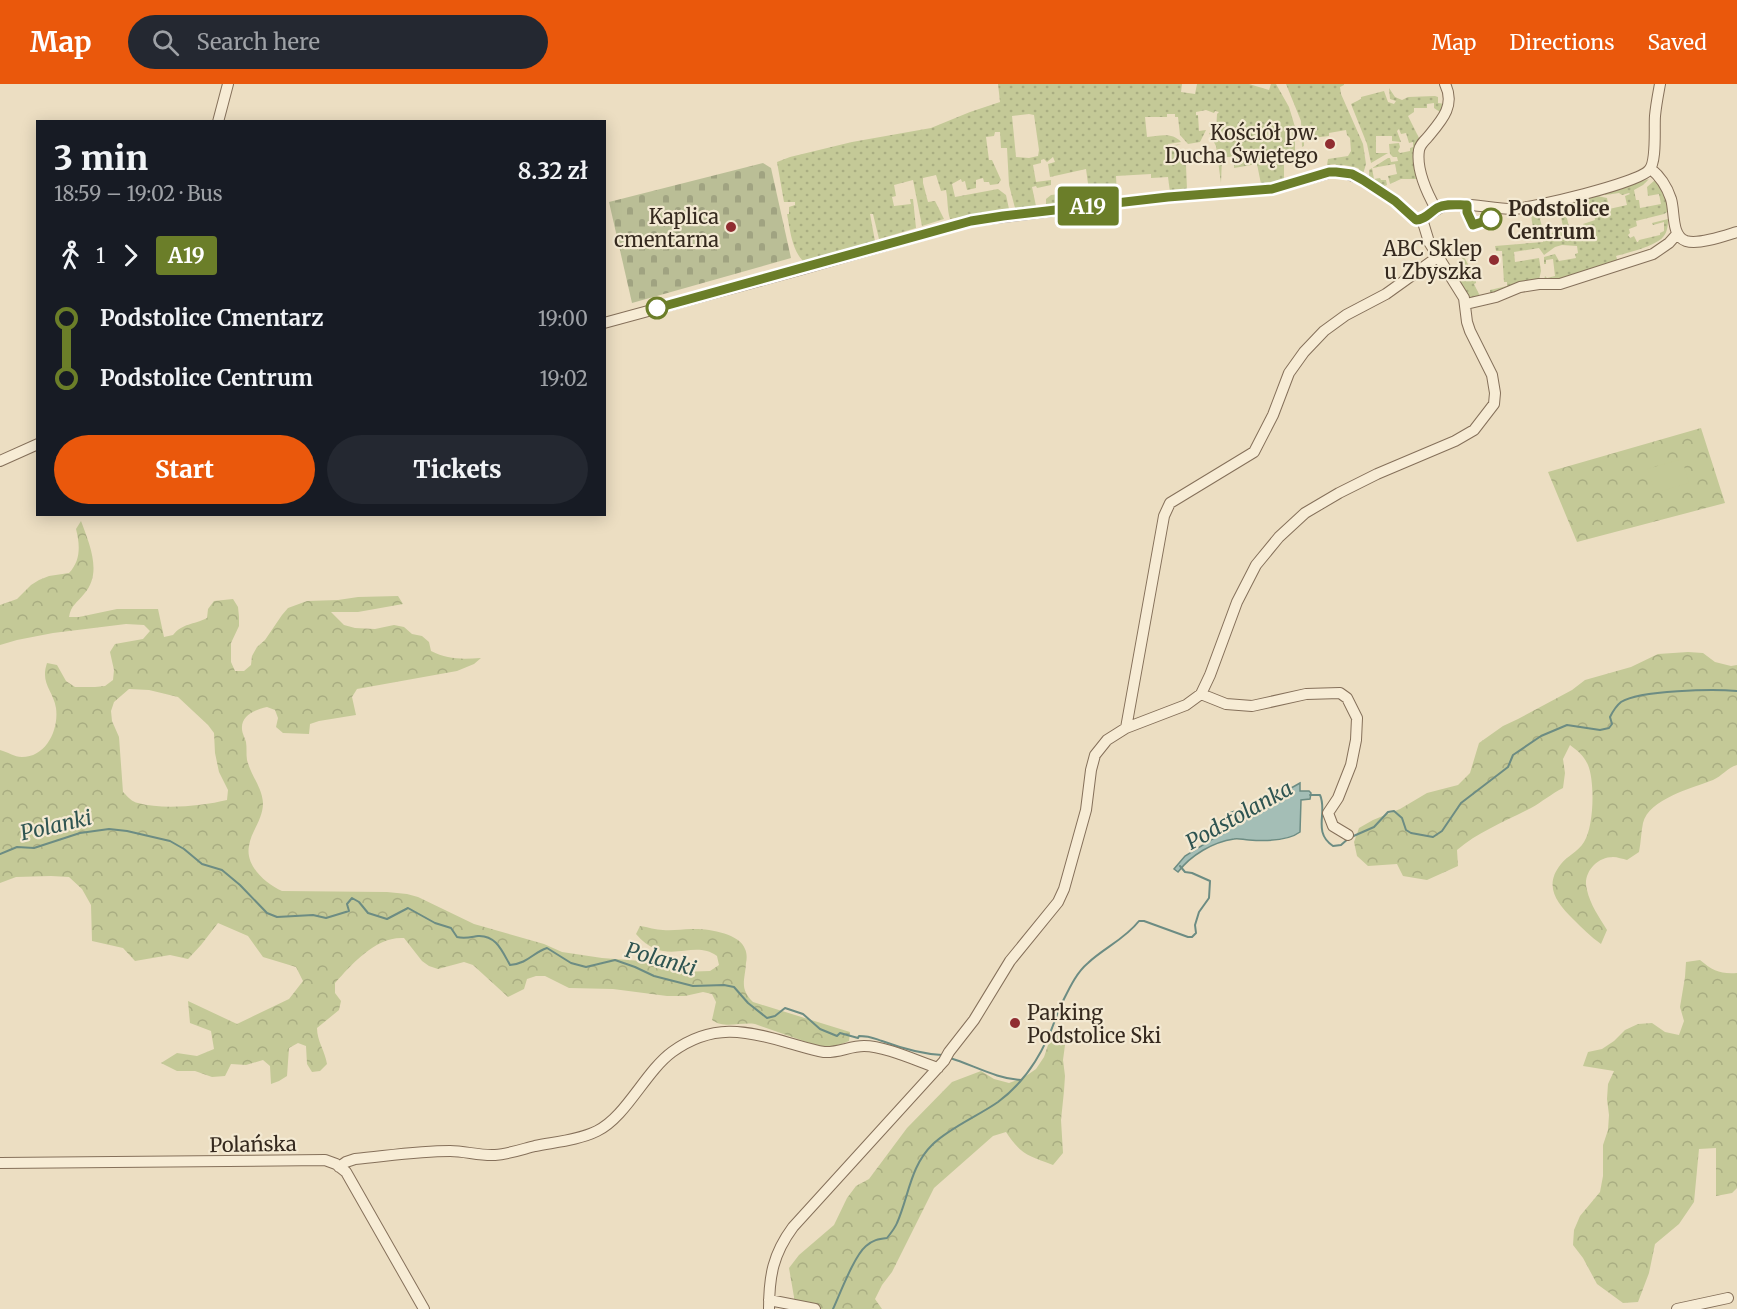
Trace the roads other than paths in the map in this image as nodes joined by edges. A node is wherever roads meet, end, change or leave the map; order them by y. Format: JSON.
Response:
{"nodes":[{"id":1,"x":228,"y":84,"type":"edge"},
{"id":2,"x":1445,"y":84,"type":"edge"},
{"id":3,"x":1660,"y":84,"type":"edge"},
{"id":4,"x":219,"y":120,"type":"edge"},
{"id":5,"x":1651,"y":168,"type":"junction"},
{"id":6,"x":1436,"y":209,"type":"junction"},
{"id":7,"x":1422,"y":219,"type":"junction"},
{"id":8,"x":1737,"y":232,"type":"edge"},
{"id":9,"x":1677,"y":234,"type":"junction"},
{"id":10,"x":1439,"y":256,"type":"junction"},
{"id":11,"x":1466,"y":304,"type":"junction"},
{"id":12,"x":606,"y":322,"type":"edge"},
{"id":13,"x":36,"y":445,"type":"edge"},
{"id":14,"x":0,"y":461,"type":"edge"},
{"id":15,"x":1201,"y":694,"type":"junction"},
{"id":16,"x":1126,"y":728,"type":"junction"},
{"id":17,"x":1348,"y":835,"type":"dead end"},
{"id":18,"x":938,"y":1068,"type":"junction"},
{"id":19,"x":0,"y":1164,"type":"edge"},
{"id":20,"x":339,"y":1167,"type":"junction"},
{"id":21,"x":1728,"y":1298,"type":"dead end"},
{"id":22,"x":770,"y":1305,"type":"edge"},
{"id":23,"x":424,"y":1309,"type":"edge"},
{"id":24,"x":815,"y":1309,"type":"edge"},
{"id":25,"x":1677,"y":1309,"type":"edge"}],
"edges":[{"from":1,"to":4,"type":"street"},
{"from":2,"to":6,"type":"street"},
{"from":3,"to":5,"type":"street"},
{"from":5,"to":6,"type":"street"},
{"from":5,"to":9,"type":"street"},
{"from":6,"to":7,"type":"street"},
{"from":7,"to":10,"type":"street"},
{"from":7,"to":12,"type":"street"},
{"from":8,"to":9,"type":"street"},
{"from":9,"to":11,"type":"street"},
{"from":10,"to":11,"type":"street"},
{"from":10,"to":16,"type":"street"},
{"from":11,"to":15,"type":"street"},
{"from":13,"to":14,"type":"street"},
{"from":15,"to":16,"type":"street"},
{"from":15,"to":17,"type":"street"},
{"from":16,"to":18,"type":"street"},
{"from":18,"to":20,"type":"street"},
{"from":18,"to":22,"type":"street"},
{"from":19,"to":20,"type":"street","name":"Polańska"},
{"from":20,"to":23,"type":"street"},
{"from":21,"to":25,"type":"street"},
{"from":22,"to":24,"type":"street"}]}
